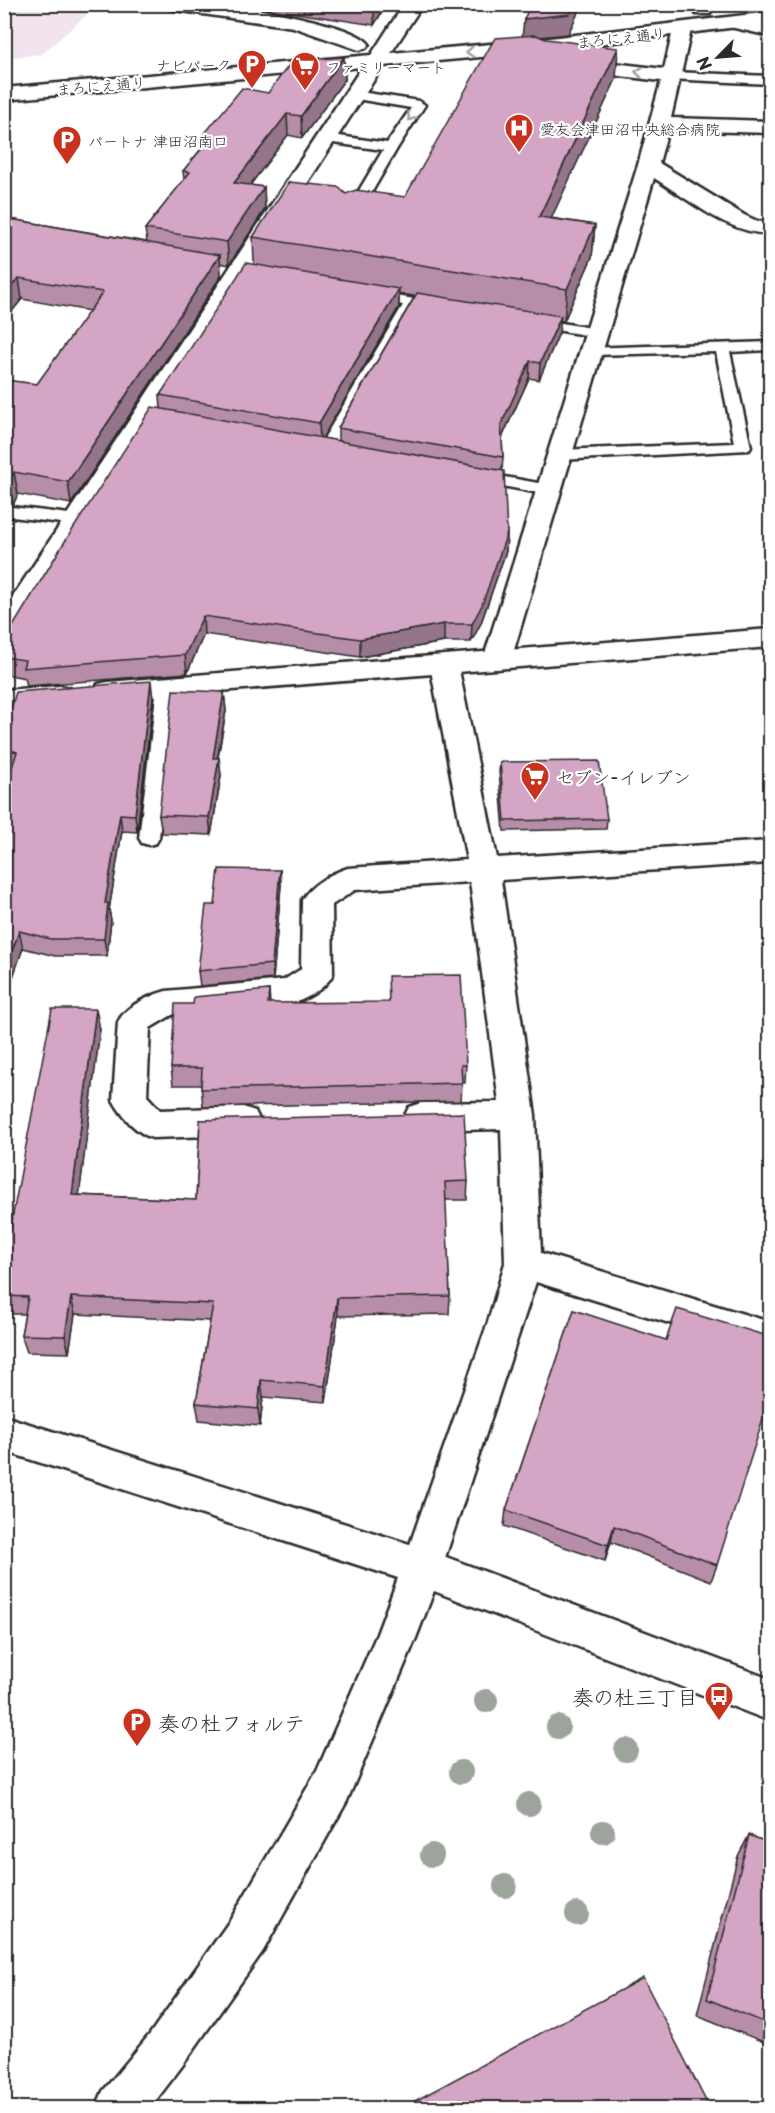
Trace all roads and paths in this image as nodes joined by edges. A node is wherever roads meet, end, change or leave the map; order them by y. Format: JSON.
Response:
{"nodes":[{"id":1,"x":175,"y":4,"type":"edge"},
{"id":2,"x":414,"y":4,"type":"edge"},
{"id":3,"x":703,"y":7,"type":"edge"},
{"id":4,"x":753,"y":17,"type":"edge"},
{"id":5,"x":682,"y":30,"type":"junction"},
{"id":6,"x":482,"y":32,"type":"dead end"},
{"id":7,"x":413,"y":38,"type":"dead end"},
{"id":8,"x":391,"y":40,"type":"junction"},
{"id":9,"x":359,"y":44,"type":"junction"},
{"id":10,"x":524,"y":47,"type":"junction"},
{"id":11,"x":206,"y":57,"type":"dead end"},
{"id":12,"x":378,"y":59,"type":"junction"},
{"id":13,"x":672,"y":76,"type":"junction"},
{"id":14,"x":771,"y":80,"type":"edge"},
{"id":15,"x":4,"y":94,"type":"edge"},
{"id":16,"x":354,"y":95,"type":"junction"},
{"id":17,"x":660,"y":124,"type":"junction"},
{"id":18,"x":771,"y":127,"type":"edge"},
{"id":19,"x":326,"y":138,"type":"junction"},
{"id":20,"x":391,"y":147,"type":"junction"},
{"id":21,"x":648,"y":165,"type":"junction"},
{"id":22,"x":348,"y":220,"type":"edge"},
{"id":23,"x":771,"y":228,"type":"edge"},
{"id":24,"x":353,"y":293,"type":"edge"},
{"id":25,"x":412,"y":303,"type":"junction"},
{"id":26,"x":458,"y":310,"type":"edge"},
{"id":27,"x":516,"y":320,"type":"edge"},
{"id":28,"x":594,"y":342,"type":"junction"},
{"id":29,"x":771,"y":346,"type":"edge"},
{"id":30,"x":722,"y":347,"type":"junction"},
{"id":31,"x":325,"y":450,"type":"edge"},
{"id":32,"x":559,"y":455,"type":"junction"},
{"id":33,"x":466,"y":475,"type":"edge"},
{"id":34,"x":549,"y":490,"type":"junction"},
{"id":35,"x":4,"y":511,"type":"edge"},
{"id":36,"x":77,"y":520,"type":"junction"},
{"id":37,"x":4,"y":632,"type":"edge"},
{"id":38,"x":771,"y":638,"type":"edge"},
{"id":39,"x":497,"y":660,"type":"junction"},
{"id":40,"x":444,"y":665,"type":"junction"},
{"id":41,"x":166,"y":687,"type":"junction"},
{"id":42,"x":5,"y":700,"type":"edge"},
{"id":43,"x":149,"y":838,"type":"dead end"},
{"id":44,"x":771,"y":852,"type":"edge"},
{"id":45,"x":484,"y":870,"type":"junction"},
{"id":46,"x":518,"y":1115,"type":"junction"},
{"id":47,"x":388,"y":1118,"type":"edge"},
{"id":48,"x":270,"y":1121,"type":"edge"},
{"id":49,"x":523,"y":1263,"type":"junction"},
{"id":50,"x":771,"y":1338,"type":"edge"},
{"id":51,"x":4,"y":1433,"type":"edge"},
{"id":52,"x":422,"y":1567,"type":"junction"},
{"id":53,"x":771,"y":1700,"type":"edge"},
{"id":54,"x":120,"y":2109,"type":"edge"}],
"edges":[{"from":1,"to":9,"type":"street"},
{"from":2,"to":8,"type":"street"},
{"from":3,"to":4,"type":"street","name":"まろにえ通り"},
{"from":3,"to":6,"type":"street","name":"まろにえ通り"},
{"from":4,"to":5,"type":"street","name":"まろにえ通り"},
{"from":5,"to":10,"type":"street","name":"まろにえ通り"},
{"from":5,"to":13,"type":"street"},
{"from":7,"to":8,"type":"street"},
{"from":8,"to":9,"type":"street"},
{"from":8,"to":12,"type":"street"},
{"from":9,"to":11,"type":"street"},
{"from":10,"to":12,"type":"street","name":"まろにえ通り","one_way":true},
{"from":13,"to":10,"type":"street","one_way":true},
{"from":12,"to":15,"type":"street","name":"まろにえ通り"},
{"from":12,"to":16,"type":"street"},
{"from":13,"to":14,"type":"lane"},
{"from":13,"to":17,"type":"street"},
{"from":16,"to":19,"type":"street"},
{"from":16,"to":20,"type":"lane","one_way":true},
{"from":17,"to":18,"type":"street"},
{"from":17,"to":21,"type":"street"},
{"from":19,"to":20,"type":"lane"},
{"from":19,"to":36,"type":"street"},
{"from":20,"to":22,"type":"lane"},
{"from":21,"to":23,"type":"street"},
{"from":21,"to":28,"type":"street"},
{"from":24,"to":25,"type":"lane"},
{"from":25,"to":26,"type":"lane"},
{"from":25,"to":31,"type":"lane"},
{"from":27,"to":28,"type":"lane"},
{"from":28,"to":30,"type":"lane"},
{"from":28,"to":32,"type":"street"},
{"from":29,"to":30,"type":"lane"},
{"from":30,"to":32,"type":"lane"},
{"from":32,"to":34,"type":"street"},
{"from":33,"to":34,"type":"lane"},
{"from":34,"to":39,"type":"street"},
{"from":35,"to":36,"type":"lane"},
{"from":36,"to":37,"type":"street"},
{"from":38,"to":39,"type":"street"},
{"from":39,"to":40,"type":"street"},
{"from":40,"to":41,"type":"street"},
{"from":40,"to":45,"type":"street"},
{"from":41,"to":42,"type":"street"},
{"from":41,"to":43,"type":"lane"},
{"from":44,"to":45,"type":"street"},
{"from":45,"to":46,"type":"street"},
{"from":45,"to":48,"type":"street"},
{"from":46,"to":47,"type":"street"},
{"from":46,"to":49,"type":"street"},
{"from":49,"to":50,"type":"street"},
{"from":49,"to":52,"type":"street"},
{"from":51,"to":52,"type":"street"},
{"from":52,"to":53,"type":"street"},
{"from":52,"to":54,"type":"street"}]}
